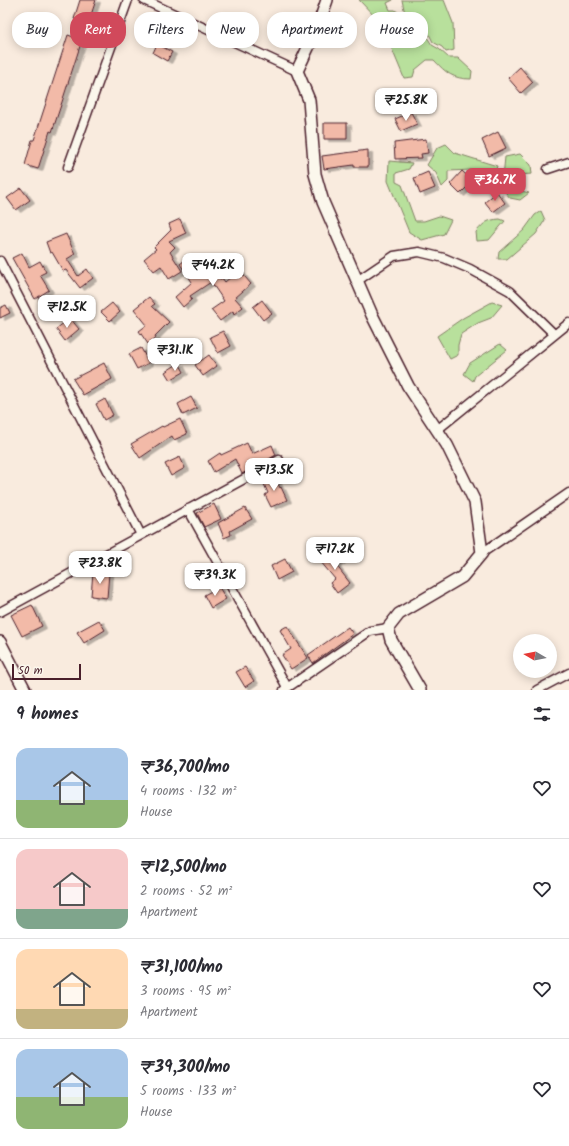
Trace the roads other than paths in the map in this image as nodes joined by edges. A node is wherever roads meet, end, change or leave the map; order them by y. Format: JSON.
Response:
{"nodes":[{"id":1,"x":128,"y":0,"type":"edge"},
{"id":2,"x":144,"y":0,"type":"edge"},
{"id":3,"x":326,"y":0,"type":"edge"},
{"id":4,"x":298,"y":71,"type":"junction"},
{"id":5,"x":569,"y":162,"type":"edge"},
{"id":6,"x":68,"y":168,"type":"dead end"},
{"id":7,"x":548,"y":169,"type":"dead end"},
{"id":8,"x":0,"y":261,"type":"edge"},
{"id":9,"x":358,"y":281,"type":"junction"},
{"id":10,"x":569,"y":323,"type":"edge"},
{"id":11,"x":554,"y":334,"type":"junction"},
{"id":12,"x":437,"y":430,"type":"junction"},
{"id":13,"x":280,"y":460,"type":"dead end"},
{"id":14,"x":569,"y":493,"type":"edge"},
{"id":15,"x":188,"y":509,"type":"junction"},
{"id":16,"x":141,"y":535,"type":"junction"},
{"id":17,"x":482,"y":553,"type":"junction"},
{"id":18,"x":0,"y":612,"type":"edge"},
{"id":19,"x":388,"y":628,"type":"junction"},
{"id":20,"x":0,"y":642,"type":"edge"},
{"id":21,"x":569,"y":673,"type":"edge"},
{"id":22,"x":286,"y":689,"type":"edge"},
{"id":23,"x":24,"y":690,"type":"edge"},
{"id":24,"x":420,"y":690,"type":"edge"},
{"id":25,"x":537,"y":690,"type":"edge"}],
"edges":[{"from":1,"to":6,"type":"street"},
{"from":2,"to":4,"type":"street"},
{"from":3,"to":4,"type":"street"},
{"from":4,"to":9,"type":"street"},
{"from":5,"to":7,"type":"street"},
{"from":8,"to":16,"type":"street"},
{"from":9,"to":11,"type":"street"},
{"from":9,"to":12,"type":"street"},
{"from":10,"to":11,"type":"street"},
{"from":11,"to":12,"type":"street"},
{"from":12,"to":17,"type":"street"},
{"from":13,"to":15,"type":"street"},
{"from":14,"to":17,"type":"street"},
{"from":15,"to":16,"type":"street"},
{"from":15,"to":22,"type":"street"},
{"from":16,"to":18,"type":"street"},
{"from":17,"to":19,"type":"street"},
{"from":19,"to":22,"type":"street"},
{"from":19,"to":24,"type":"street"},
{"from":20,"to":23,"type":"street"},
{"from":21,"to":25,"type":"street"}]}
